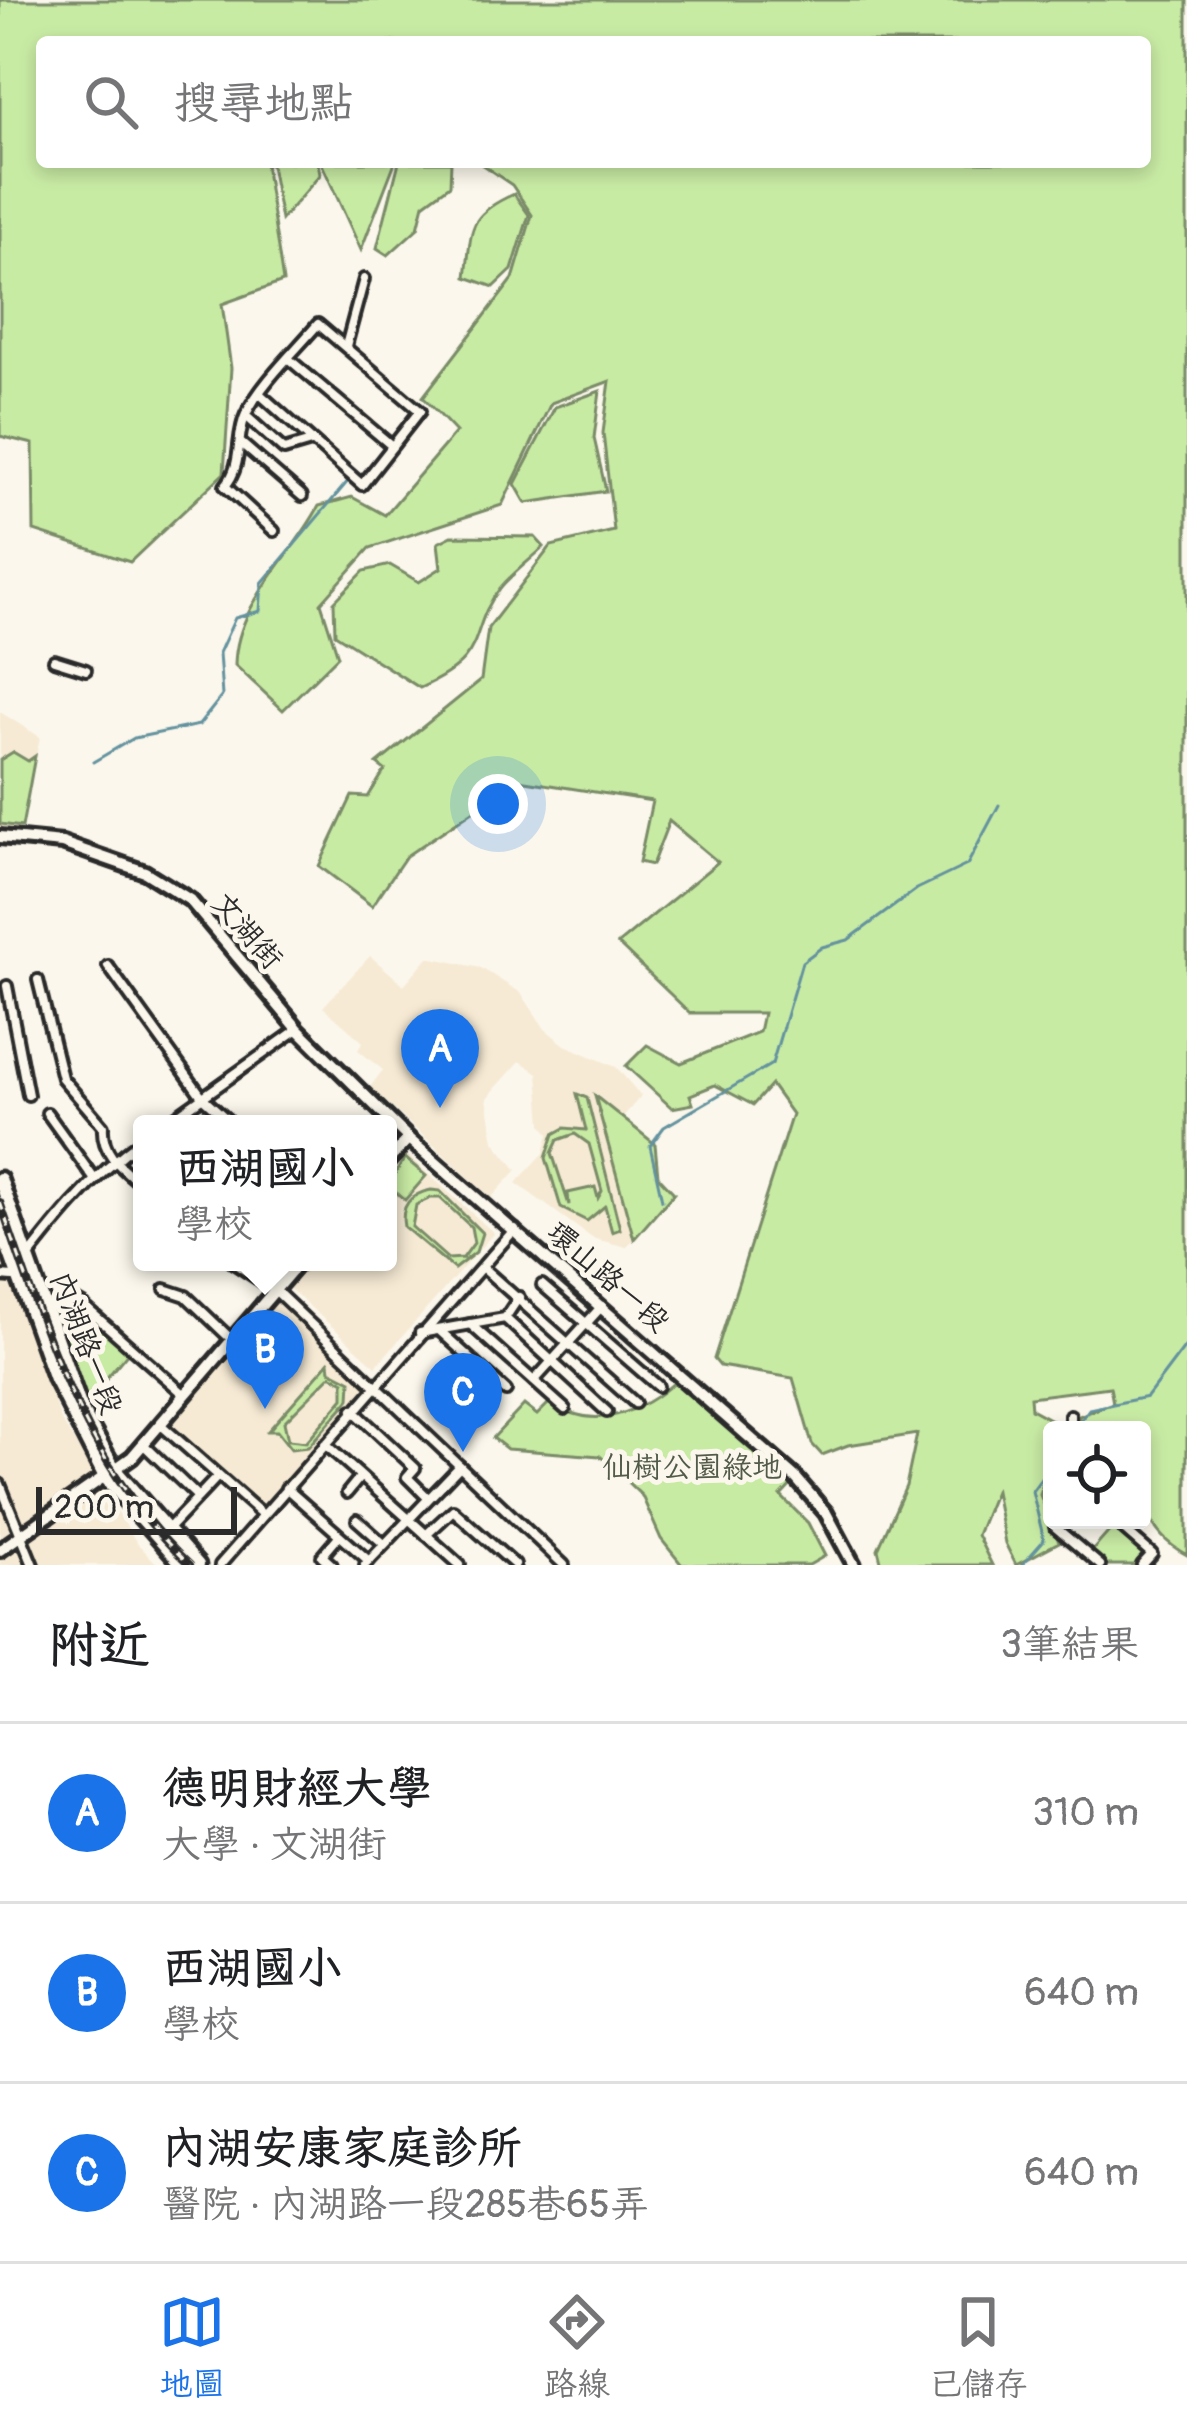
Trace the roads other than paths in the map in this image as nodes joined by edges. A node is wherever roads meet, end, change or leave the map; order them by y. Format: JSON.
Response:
{"nodes":[{"id":1,"x":364,"y":279,"type":"dead end"},
{"id":2,"x":346,"y":346,"type":"junction"},
{"id":3,"x":290,"y":360,"type":"junction"},
{"id":4,"x":261,"y":395,"type":"junction"},
{"id":5,"x":245,"y":415,"type":"junction"},
{"id":6,"x":312,"y":442,"type":"junction"},
{"id":7,"x":242,"y":444,"type":"junction"},
{"id":8,"x":392,"y":446,"type":"junction"},
{"id":9,"x":302,"y":496,"type":"dead end"},
{"id":10,"x":274,"y":531,"type":"dead end"},
{"id":11,"x":54,"y":660,"type":"dead end"},
{"id":12,"x":86,"y":670,"type":"dead end"},
{"id":13,"x":0,"y":837,"type":"edge"},
{"id":14,"x":107,"y":966,"type":"dead end"},
{"id":15,"x":38,"y":980,"type":"dead end"},
{"id":16,"x":7,"y":986,"type":"dead end"},
{"id":17,"x":298,"y":1029,"type":"junction"},
{"id":18,"x":28,"y":1095,"type":"dead end"},
{"id":19,"x":202,"y":1098,"type":"junction"},
{"id":20,"x":46,"y":1113,"type":"dead end"},
{"id":21,"x":178,"y":1115,"type":"edge"},
{"id":22,"x":222,"y":1115,"type":"edge"},
{"id":23,"x":384,"y":1115,"type":"edge"},
{"id":24,"x":397,"y":1128,"type":"edge"},
{"id":25,"x":408,"y":1139,"type":"junction"},
{"id":26,"x":133,"y":1146,"type":"edge"},
{"id":27,"x":397,"y":1151,"type":"edge"},
{"id":28,"x":114,"y":1160,"type":"junction"},
{"id":29,"x":133,"y":1177,"type":"edge"},
{"id":30,"x":0,"y":1179,"type":"edge"},
{"id":31,"x":95,"y":1180,"type":"junction"},
{"id":32,"x":0,"y":1226,"type":"edge"},
{"id":33,"x":515,"y":1229,"type":"junction"},
{"id":34,"x":28,"y":1256,"type":"junction"},
{"id":35,"x":483,"y":1268,"type":"junction"},
{"id":36,"x":246,"y":1271,"type":"edge"},
{"id":37,"x":291,"y":1271,"type":"edge"},
{"id":38,"x":16,"y":1273,"type":"junction"},
{"id":39,"x":0,"y":1276,"type":"edge"},
{"id":40,"x":542,"y":1286,"type":"dead end"},
{"id":41,"x":165,"y":1289,"type":"dead end"},
{"id":42,"x":274,"y":1290,"type":"junction"},
{"id":43,"x":519,"y":1297,"type":"junction"},
{"id":44,"x":603,"y":1305,"type":"junction"},
{"id":45,"x":45,"y":1309,"type":"junction"},
{"id":46,"x":505,"y":1318,"type":"junction"},
{"id":47,"x":470,"y":1324,"type":"junction"},
{"id":48,"x":586,"y":1325,"type":"junction"},
{"id":49,"x":438,"y":1329,"type":"junction"},
{"id":50,"x":420,"y":1333,"type":"junction"},
{"id":51,"x":232,"y":1340,"type":"junction"},
{"id":52,"x":568,"y":1342,"type":"junction"},
{"id":53,"x":552,"y":1361,"type":"junction"},
{"id":54,"x":534,"y":1381,"type":"junction"},
{"id":55,"x":658,"y":1386,"type":"dead end"},
{"id":56,"x":380,"y":1387,"type":"junction"},
{"id":57,"x":506,"y":1391,"type":"dead end"},
{"id":58,"x":185,"y":1395,"type":"junction"},
{"id":59,"x":635,"y":1403,"type":"dead end"},
{"id":60,"x":565,"y":1409,"type":"dead end"},
{"id":61,"x":353,"y":1411,"type":"junction"},
{"id":62,"x":607,"y":1412,"type":"dead end"},
{"id":63,"x":1070,"y":1415,"type":"dead end"},
{"id":64,"x":1070,"y":1421,"type":"edge"},
{"id":65,"x":160,"y":1424,"type":"junction"},
{"id":66,"x":143,"y":1444,"type":"junction"},
{"id":67,"x":325,"y":1444,"type":"junction"},
{"id":68,"x":460,"y":1466,"type":"junction"},
{"id":69,"x":110,"y":1473,"type":"junction"},
{"id":70,"x":218,"y":1476,"type":"junction"},
{"id":71,"x":360,"y":1477,"type":"junction"},
{"id":72,"x":0,"y":1484,"type":"edge"},
{"id":73,"x":286,"y":1488,"type":"junction"},
{"id":74,"x":346,"y":1493,"type":"dead end"},
{"id":75,"x":198,"y":1497,"type":"junction"},
{"id":76,"x":428,"y":1498,"type":"junction"},
{"id":77,"x":263,"y":1515,"type":"junction"},
{"id":78,"x":408,"y":1519,"type":"junction"},
{"id":79,"x":357,"y":1520,"type":"dead end"},
{"id":80,"x":1057,"y":1529,"type":"edge"},
{"id":81,"x":1122,"y":1529,"type":"edge"},
{"id":82,"x":166,"y":1532,"type":"junction"},
{"id":83,"x":426,"y":1535,"type":"junction"},
{"id":84,"x":339,"y":1536,"type":"junction"},
{"id":85,"x":20,"y":1537,"type":"junction"},
{"id":86,"x":384,"y":1544,"type":"junction"},
{"id":87,"x":0,"y":1550,"type":"edge"},
{"id":88,"x":367,"y":1563,"type":"edge"},
{"id":89,"x":33,"y":1565,"type":"edge"},
{"id":90,"x":183,"y":1565,"type":"edge"},
{"id":91,"x":197,"y":1565,"type":"edge"},
{"id":92,"x":220,"y":1565,"type":"edge"},
{"id":93,"x":332,"y":1565,"type":"edge"},
{"id":94,"x":460,"y":1565,"type":"edge"},
{"id":95,"x":515,"y":1565,"type":"edge"},
{"id":96,"x":564,"y":1565,"type":"edge"},
{"id":97,"x":853,"y":1565,"type":"edge"},
{"id":98,"x":1100,"y":1565,"type":"edge"},
{"id":99,"x":1142,"y":1565,"type":"edge"}],
"edges":[{"from":1,"to":2,"type":"street"},
{"from":2,"to":3,"type":"street"},
{"from":2,"to":8,"type":"street"},
{"from":3,"to":4,"type":"street"},
{"from":3,"to":8,"type":"street"},
{"from":4,"to":5,"type":"street"},
{"from":4,"to":6,"type":"street"},
{"from":5,"to":6,"type":"street"},
{"from":5,"to":7,"type":"street"},
{"from":6,"to":8,"type":"street"},
{"from":7,"to":9,"type":"street"},
{"from":7,"to":10,"type":"street"},
{"from":11,"to":12,"type":"street"},
{"from":13,"to":17,"type":"street","name":"文湖街"},
{"from":14,"to":19,"type":"street"},
{"from":15,"to":28,"type":"street"},
{"from":16,"to":18,"type":"street"},
{"from":17,"to":19,"type":"street"},
{"from":17,"to":23,"type":"street","name":"文湖街"},
{"from":19,"to":21,"type":"street"},
{"from":19,"to":22,"type":"street"},
{"from":20,"to":31,"type":"street"},
{"from":24,"to":25,"type":"street","name":"文湖街"},
{"from":25,"to":27,"type":"street"},
{"from":25,"to":33,"type":"street","name":"環山路一段"},
{"from":26,"to":28,"type":"street"},
{"from":28,"to":29,"type":"street"},
{"from":28,"to":31,"type":"street"},
{"from":30,"to":34,"type":"main road","name":"內湖路一段"},
{"from":31,"to":34,"type":"street"},
{"from":32,"to":38,"type":"main road","name":"內湖路一段"},
{"from":33,"to":35,"type":"street"},
{"from":33,"to":44,"type":"street","name":"環山路一段"},
{"from":34,"to":38,"type":"street"},
{"from":34,"to":45,"type":"main road","name":"內湖路一段"},
{"from":35,"to":43,"type":"street"},
{"from":35,"to":50,"type":"street"},
{"from":36,"to":42,"type":"street"},
{"from":37,"to":42,"type":"street"},
{"from":38,"to":39,"type":"street"},
{"from":38,"to":69,"type":"main road","name":"內湖路一段"},
{"from":40,"to":48,"type":"street"},
{"from":41,"to":51,"type":"street"},
{"from":42,"to":51,"type":"street"},
{"from":42,"to":56,"type":"street"},
{"from":43,"to":46,"type":"street"},
{"from":43,"to":52,"type":"street"},
{"from":44,"to":48,"type":"street"},
{"from":44,"to":97,"type":"street","name":"環山路一段"},
{"from":45,"to":58,"type":"street"},
{"from":45,"to":69,"type":"main road","name":"內湖路一段"},
{"from":46,"to":47,"type":"street"},
{"from":46,"to":53,"type":"street"},
{"from":47,"to":49,"type":"street"},
{"from":47,"to":54,"type":"street"},
{"from":48,"to":52,"type":"street"},
{"from":48,"to":55,"type":"street"},
{"from":49,"to":50,"type":"street"},
{"from":49,"to":57,"type":"street"},
{"from":50,"to":56,"type":"street"},
{"from":51,"to":58,"type":"street"},
{"from":52,"to":53,"type":"street"},
{"from":52,"to":59,"type":"street"},
{"from":53,"to":54,"type":"street"},
{"from":53,"to":62,"type":"street"},
{"from":54,"to":60,"type":"street"},
{"from":56,"to":61,"type":"street"},
{"from":56,"to":68,"type":"street"},
{"from":58,"to":65,"type":"street"},
{"from":61,"to":67,"type":"street"},
{"from":61,"to":76,"type":"street"},
{"from":63,"to":64,"type":"street"},
{"from":65,"to":66,"type":"street"},
{"from":65,"to":70,"type":"street"},
{"from":66,"to":69,"type":"street"},
{"from":66,"to":75,"type":"street"},
{"from":67,"to":71,"type":"street"},
{"from":67,"to":73,"type":"street"},
{"from":68,"to":76,"type":"street"},
{"from":68,"to":96,"type":"street"},
{"from":69,"to":82,"type":"main road","name":"內湖路一段"},
{"from":69,"to":85,"type":"street"},
{"from":69,"to":90,"type":"main road","name":"內湖路一段"},
{"from":70,"to":75,"type":"street"},
{"from":70,"to":77,"type":"street"},
{"from":71,"to":74,"type":"street"},
{"from":71,"to":78,"type":"street"},
{"from":72,"to":85,"type":"street"},
{"from":73,"to":77,"type":"street"},
{"from":73,"to":84,"type":"street"},
{"from":75,"to":82,"type":"street"},
{"from":76,"to":78,"type":"street"},
{"from":77,"to":92,"type":"street"},
{"from":78,"to":83,"type":"street"},
{"from":78,"to":86,"type":"street"},
{"from":79,"to":86,"type":"street"},
{"from":80,"to":98,"type":"street"},
{"from":81,"to":99,"type":"street"},
{"from":82,"to":91,"type":"main road","name":"內湖路一段"},
{"from":83,"to":94,"type":"street"},
{"from":83,"to":95,"type":"street"},
{"from":84,"to":88,"type":"street"},
{"from":84,"to":93,"type":"street"},
{"from":85,"to":87,"type":"street"},
{"from":85,"to":89,"type":"street"},
{"from":86,"to":88,"type":"street"}]}
